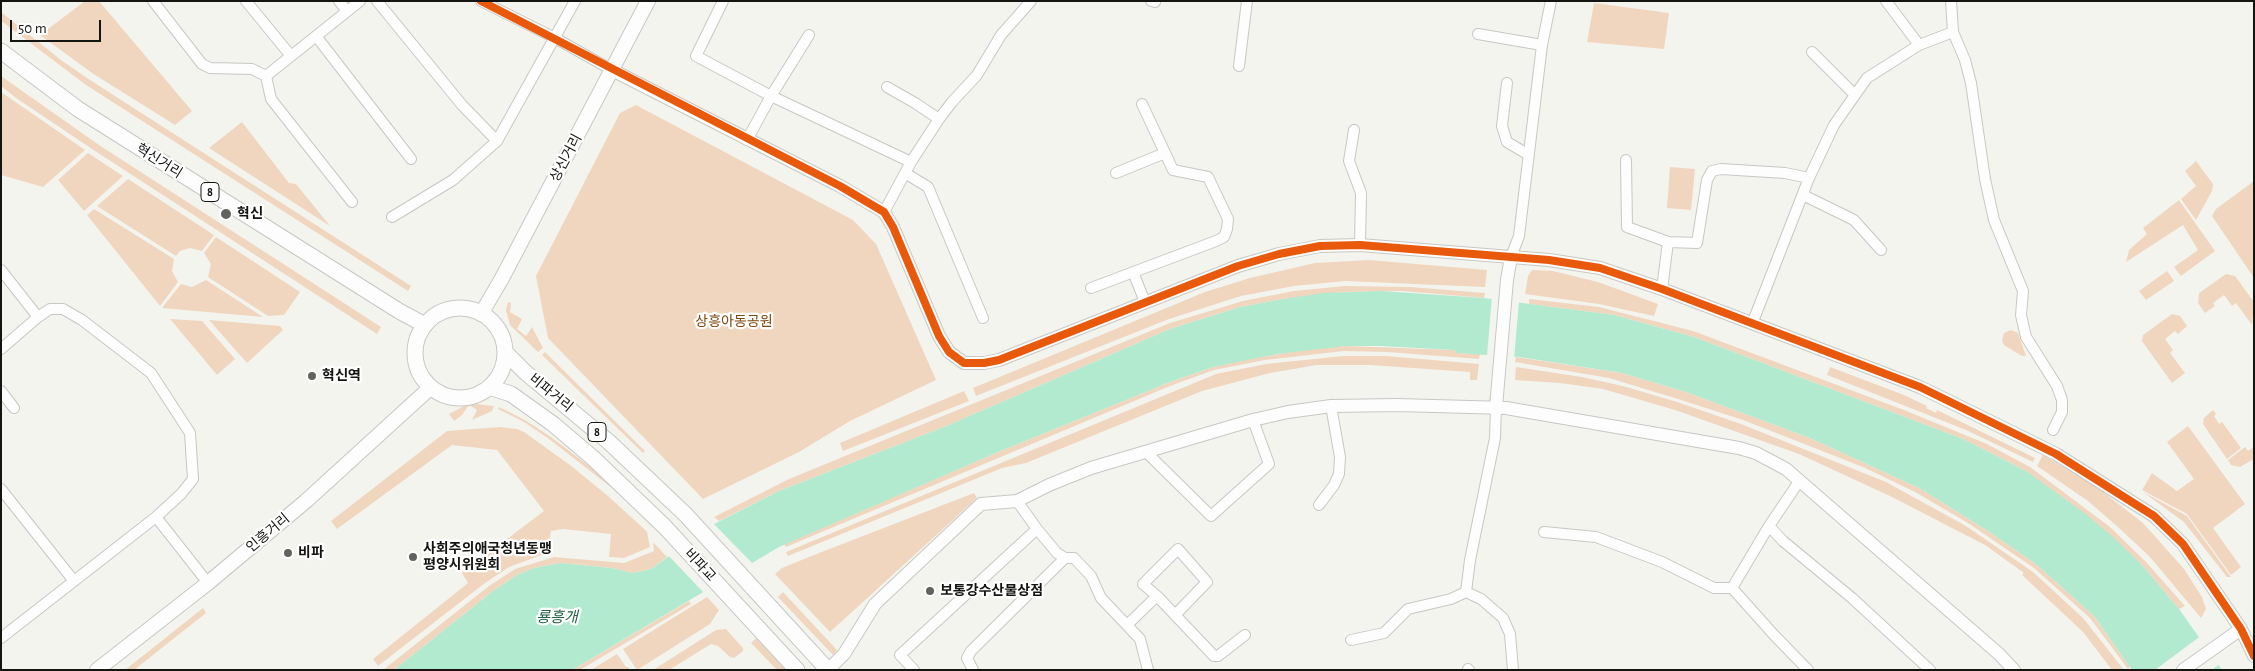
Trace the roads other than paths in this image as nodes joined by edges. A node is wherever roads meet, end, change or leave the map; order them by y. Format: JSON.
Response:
{"nodes":[{"id":1,"x":153,"y":1,"type":"edge"},
{"id":2,"x":246,"y":1,"type":"edge"},
{"id":3,"x":339,"y":1,"type":"edge"},
{"id":4,"x":360,"y":1,"type":"edge"},
{"id":5,"x":377,"y":1,"type":"edge"},
{"id":6,"x":481,"y":1,"type":"edge"},
{"id":7,"x":575,"y":1,"type":"edge"},
{"id":8,"x":648,"y":1,"type":"edge"},
{"id":9,"x":723,"y":1,"type":"edge"},
{"id":10,"x":1031,"y":1,"type":"edge"},
{"id":11,"x":1247,"y":1,"type":"edge"},
{"id":12,"x":1551,"y":1,"type":"edge"},
{"id":13,"x":1886,"y":1,"type":"edge"},
{"id":14,"x":1950,"y":1,"type":"edge"},
{"id":15,"x":347,"y":12,"type":"junction"},
{"id":16,"x":1953,"y":32,"type":"junction"},
{"id":17,"x":1478,"y":34,"type":"dead end"},
{"id":18,"x":809,"y":35,"type":"dead end"},
{"id":19,"x":316,"y":36,"type":"junction"},
{"id":20,"x":555,"y":38,"type":"junction"},
{"id":21,"x":1919,"y":45,"type":"junction"},
{"id":22,"x":1542,"y":46,"type":"junction"},
{"id":23,"x":1,"y":52,"type":"edge"},
{"id":24,"x":1812,"y":52,"type":"dead end"},
{"id":25,"x":291,"y":56,"type":"junction"},
{"id":26,"x":1239,"y":66,"type":"dead end"},
{"id":27,"x":612,"y":70,"type":"junction"},
{"id":28,"x":266,"y":76,"type":"junction"},
{"id":29,"x":1507,"y":83,"type":"dead end"},
{"id":30,"x":886,"y":87,"type":"dead end"},
{"id":31,"x":1854,"y":94,"type":"junction"},
{"id":32,"x":771,"y":96,"type":"junction"},
{"id":33,"x":1142,"y":104,"type":"dead end"},
{"id":34,"x":939,"y":120,"type":"junction"},
{"id":35,"x":1354,"y":130,"type":"dead end"},
{"id":36,"x":747,"y":140,"type":"junction"},
{"id":37,"x":497,"y":141,"type":"junction"},
{"id":38,"x":1165,"y":153,"type":"junction"},
{"id":39,"x":1529,"y":155,"type":"junction"},
{"id":40,"x":410,"y":159,"type":"dead end"},
{"id":41,"x":1626,"y":160,"type":"dead end"},
{"id":42,"x":911,"y":162,"type":"junction"},
{"id":43,"x":905,"y":173,"type":"junction"},
{"id":44,"x":1116,"y":173,"type":"dead end"},
{"id":45,"x":1809,"y":178,"type":"junction"},
{"id":46,"x":1803,"y":195,"type":"junction"},
{"id":47,"x":352,"y":202,"type":"dead end"},
{"id":48,"x":884,"y":212,"type":"junction"},
{"id":49,"x":392,"y":217,"type":"dead end"},
{"id":50,"x":1668,"y":242,"type":"junction"},
{"id":51,"x":1360,"y":245,"type":"junction"},
{"id":52,"x":1881,"y":250,"type":"dead end"},
{"id":53,"x":1512,"y":257,"type":"junction"},
{"id":54,"x":1,"y":270,"type":"edge"},
{"id":55,"x":1133,"y":272,"type":"junction"},
{"id":56,"x":1091,"y":288,"type":"dead end"},
{"id":57,"x":1662,"y":289,"type":"junction"},
{"id":58,"x":1144,"y":302,"type":"junction"},
{"id":59,"x":482,"y":314,"type":"junction"},
{"id":60,"x":38,"y":317,"type":"junction"},
{"id":61,"x":983,"y":318,"type":"dead end"},
{"id":62,"x":1752,"y":324,"type":"junction"},
{"id":63,"x":425,"y":325,"type":"junction"},
{"id":64,"x":1,"y":349,"type":"edge"},
{"id":65,"x":505,"y":352,"type":"junction"},
{"id":66,"x":489,"y":387,"type":"junction"},
{"id":67,"x":430,"y":388,"type":"junction"},
{"id":68,"x":1,"y":391,"type":"edge"},
{"id":69,"x":1331,"y":406,"type":"junction"},
{"id":70,"x":1496,"y":407,"type":"junction"},
{"id":71,"x":14,"y":408,"type":"dead end"},
{"id":72,"x":1253,"y":420,"type":"junction"},
{"id":73,"x":2053,"y":430,"type":"dead end"},
{"id":74,"x":1145,"y":451,"type":"junction"},
{"id":75,"x":1800,"y":480,"type":"junction"},
{"id":76,"x":1,"y":489,"type":"edge"},
{"id":77,"x":1017,"y":501,"type":"junction"},
{"id":78,"x":1319,"y":505,"type":"dead end"},
{"id":79,"x":686,"y":515,"type":"joint"},
{"id":80,"x":156,"y":517,"type":"junction"},
{"id":81,"x":1769,"y":526,"type":"junction"},
{"id":82,"x":665,"y":528,"type":"joint"},
{"id":83,"x":1036,"y":529,"type":"junction"},
{"id":84,"x":1544,"y":532,"type":"dead end"},
{"id":85,"x":1065,"y":558,"type":"junction"},
{"id":86,"x":74,"y":581,"type":"junction"},
{"id":87,"x":208,"y":583,"type":"junction"},
{"id":88,"x":1732,"y":588,"type":"junction"},
{"id":89,"x":1466,"y":592,"type":"junction"},
{"id":90,"x":1157,"y":596,"type":"junction"},
{"id":91,"x":1175,"y":615,"type":"junction"},
{"id":92,"x":1127,"y":625,"type":"junction"},
{"id":93,"x":2241,"y":629,"type":"junction"},
{"id":94,"x":1245,"y":635,"type":"dead end"},
{"id":95,"x":1,"y":638,"type":"edge"},
{"id":96,"x":1351,"y":640,"type":"dead end"},
{"id":97,"x":2254,"y":656,"type":"edge"},
{"id":98,"x":1511,"y":669,"type":"edge"},
{"id":99,"x":97,"y":670,"type":"edge"},
{"id":100,"x":797,"y":670,"type":"edge"},
{"id":101,"x":828,"y":670,"type":"edge"},
{"id":102,"x":914,"y":670,"type":"edge"},
{"id":103,"x":973,"y":670,"type":"edge"},
{"id":104,"x":1148,"y":670,"type":"edge"},
{"id":105,"x":1808,"y":670,"type":"edge"},
{"id":106,"x":1930,"y":670,"type":"edge"},
{"id":107,"x":2014,"y":670,"type":"edge"},
{"id":108,"x":2184,"y":670,"type":"edge"}],
"edges":[{"from":1,"to":28,"type":"street"},
{"from":2,"to":25,"type":"street"},
{"from":3,"to":15,"type":"street"},
{"from":4,"to":15,"type":"street"},
{"from":5,"to":37,"type":"street"},
{"from":6,"to":20,"type":"street"},
{"from":7,"to":20,"type":"street"},
{"from":8,"to":27,"type":"main road","name":"상신거리"},
{"from":9,"to":32,"type":"street"},
{"from":10,"to":34,"type":"street"},
{"from":11,"to":26,"type":"street"},
{"from":12,"to":22,"type":"street"},
{"from":13,"to":21,"type":"street"},
{"from":14,"to":16,"type":"street"},
{"from":15,"to":19,"type":"street"},
{"from":16,"to":21,"type":"street"},
{"from":16,"to":73,"type":"street"},
{"from":17,"to":22,"type":"street"},
{"from":18,"to":32,"type":"street"},
{"from":19,"to":25,"type":"street"},
{"from":19,"to":40,"type":"street"},
{"from":20,"to":27,"type":"street"},
{"from":20,"to":37,"type":"street"},
{"from":21,"to":31,"type":"street"},
{"from":22,"to":39,"type":"street"},
{"from":23,"to":63,"type":"main road","name":"혁신거리","number":"8"},
{"from":24,"to":31,"type":"street"},
{"from":25,"to":28,"type":"street"},
{"from":27,"to":36,"type":"street"},
{"from":27,"to":59,"type":"main road","name":"상신거리"},
{"from":28,"to":47,"type":"street"},
{"from":29,"to":39,"type":"street"},
{"from":30,"to":34,"type":"street"},
{"from":31,"to":45,"type":"street"},
{"from":32,"to":36,"type":"street"},
{"from":32,"to":42,"type":"street"},
{"from":33,"to":38,"type":"street"},
{"from":34,"to":42,"type":"street"},
{"from":35,"to":51,"type":"street"},
{"from":36,"to":48,"type":"street"},
{"from":37,"to":49,"type":"street"},
{"from":38,"to":44,"type":"street"},
{"from":38,"to":55,"type":"street"},
{"from":39,"to":53,"type":"street"},
{"from":41,"to":50,"type":"street"},
{"from":42,"to":43,"type":"street"},
{"from":43,"to":48,"type":"street"},
{"from":43,"to":61,"type":"street"},
{"from":45,"to":46,"type":"street"},
{"from":45,"to":50,"type":"street"},
{"from":46,"to":52,"type":"street"},
{"from":46,"to":62,"type":"street"},
{"from":48,"to":58,"type":"street"},
{"from":50,"to":57,"type":"street"},
{"from":51,"to":53,"type":"street"},
{"from":51,"to":58,"type":"street"},
{"from":53,"to":57,"type":"street"},
{"from":53,"to":70,"type":"street"},
{"from":54,"to":60,"type":"street"},
{"from":55,"to":56,"type":"street"},
{"from":55,"to":58,"type":"street"},
{"from":57,"to":62,"type":"street"},
{"from":59,"to":63,"type":"main road"},
{"from":59,"to":65,"type":"main road"},
{"from":60,"to":64,"type":"street"},
{"from":60,"to":80,"type":"street"},
{"from":62,"to":93,"type":"street"},
{"from":63,"to":67,"type":"main road"},
{"from":65,"to":66,"type":"main road"},
{"from":65,"to":79,"type":"main road","name":"비파거리","number":"8"},
{"from":66,"to":67,"type":"main road"},
{"from":66,"to":82,"type":"main road","name":"비파거리","number":"8"},
{"from":67,"to":87,"type":"main road","name":"인흥거리"},
{"from":68,"to":71,"type":"street"},
{"from":69,"to":70,"type":"street"},
{"from":69,"to":72,"type":"street"},
{"from":69,"to":78,"type":"street"},
{"from":70,"to":75,"type":"street"},
{"from":70,"to":89,"type":"street"},
{"from":72,"to":74,"type":"street"},
{"from":72,"to":74,"type":"street"},
{"from":74,"to":77,"type":"street"},
{"from":75,"to":81,"type":"street"},
{"from":75,"to":107,"type":"street"},
{"from":76,"to":86,"type":"street"},
{"from":77,"to":83,"type":"street"},
{"from":77,"to":101,"type":"street"},
{"from":79,"to":101,"type":"main road","name":"비파교","number":"8"},
{"from":80,"to":86,"type":"street"},
{"from":80,"to":87,"type":"street"},
{"from":81,"to":88,"type":"street"},
{"from":81,"to":106,"type":"street"},
{"from":82,"to":100,"type":"main road","name":"비파교","number":"8"},
{"from":83,"to":85,"type":"street"},
{"from":83,"to":102,"type":"street"},
{"from":84,"to":88,"type":"street"},
{"from":85,"to":92,"type":"street"},
{"from":85,"to":103,"type":"street"},
{"from":86,"to":95,"type":"street"},
{"from":87,"to":99,"type":"main road","name":"인흥거리"},
{"from":88,"to":105,"type":"street"},
{"from":89,"to":96,"type":"street"},
{"from":89,"to":98,"type":"street"},
{"from":90,"to":91,"type":"street"},
{"from":90,"to":91,"type":"street"},
{"from":90,"to":92,"type":"street"},
{"from":91,"to":94,"type":"street"},
{"from":92,"to":104,"type":"street"},
{"from":93,"to":97,"type":"street"},
{"from":93,"to":108,"type":"street"}]}
